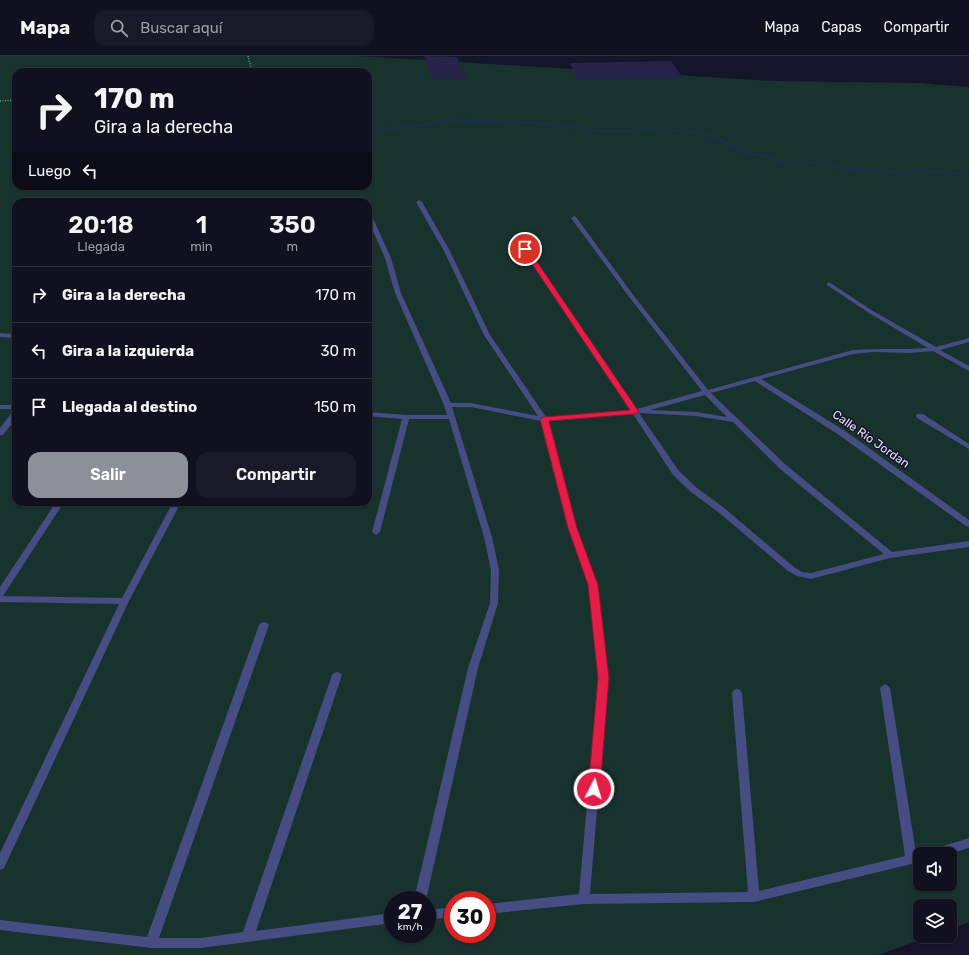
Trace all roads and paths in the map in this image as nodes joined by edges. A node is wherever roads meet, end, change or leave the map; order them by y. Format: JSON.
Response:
{"nodes":[{"id":1,"x":248,"y":56,"type":"edge"},
{"id":2,"x":251,"y":68,"type":"edge"},
{"id":3,"x":12,"y":100,"type":"edge"},
{"id":4,"x":0,"y":101,"type":"edge"},
{"id":5,"x":419,"y":202,"type":"dead end"},
{"id":6,"x":574,"y":218,"type":"dead end"},
{"id":7,"x":372,"y":223,"type":"edge"},
{"id":8,"x":516,"y":236,"type":"dead end"},
{"id":9,"x":829,"y":284,"type":"dead end"},
{"id":10,"x":0,"y":336,"type":"edge"},
{"id":11,"x":12,"y":336,"type":"edge"},
{"id":12,"x":969,"y":340,"type":"edge"},
{"id":13,"x":935,"y":349,"type":"junction"},
{"id":14,"x":969,"y":369,"type":"edge"},
{"id":15,"x":756,"y":379,"type":"junction"},
{"id":16,"x":706,"y":392,"type":"junction"},
{"id":17,"x":448,"y":405,"type":"junction"},
{"id":18,"x":0,"y":407,"type":"edge"},
{"id":19,"x":12,"y":407,"type":"edge"},
{"id":20,"x":635,"y":412,"type":"junction"},
{"id":21,"x":372,"y":414,"type":"edge"},
{"id":22,"x":920,"y":416,"type":"dead end"},
{"id":23,"x":406,"y":417,"type":"junction"},
{"id":24,"x":451,"y":417,"type":"junction"},
{"id":25,"x":12,"y":419,"type":"edge"},
{"id":26,"x":544,"y":419,"type":"junction"},
{"id":27,"x":734,"y":420,"type":"junction"},
{"id":28,"x":0,"y":433,"type":"edge"},
{"id":29,"x":969,"y":447,"type":"edge"},
{"id":30,"x":57,"y":506,"type":"edge"},
{"id":31,"x":175,"y":506,"type":"edge"},
{"id":32,"x":969,"y":524,"type":"edge"},
{"id":33,"x":376,"y":532,"type":"dead end"},
{"id":34,"x":969,"y":544,"type":"edge"},
{"id":35,"x":890,"y":555,"type":"junction"},
{"id":36,"x":0,"y":594,"type":"edge"},
{"id":37,"x":0,"y":599,"type":"edge"},
{"id":38,"x":125,"y":600,"type":"junction"},
{"id":39,"x":264,"y":625,"type":"dead end"},
{"id":40,"x":338,"y":675,"type":"dead end"},
{"id":41,"x":885,"y":688,"type":"dead end"},
{"id":42,"x":737,"y":693,"type":"dead end"},
{"id":43,"x":969,"y":843,"type":"edge"},
{"id":44,"x":914,"y":847,"type":"edge"},
{"id":45,"x":956,"y":847,"type":"edge"},
{"id":46,"x":913,"y":860,"type":"edge"},
{"id":47,"x":0,"y":865,"type":"edge"},
{"id":48,"x":422,"y":891,"type":"edge"},
{"id":49,"x":754,"y":897,"type":"junction"},
{"id":50,"x":584,"y":899,"type":"junction"},
{"id":51,"x":496,"y":908,"type":"edge"},
{"id":52,"x":384,"y":919,"type":"edge"},
{"id":53,"x":0,"y":925,"type":"edge"},
{"id":54,"x":247,"y":938,"type":"junction"},
{"id":55,"x":151,"y":943,"type":"junction"}],
"edges":[{"from":1,"to":2,"type":"path"},
{"from":3,"to":4,"type":"path"},
{"from":5,"to":26,"type":"street"},
{"from":6,"to":16,"type":"street"},
{"from":7,"to":17,"type":"street"},
{"from":8,"to":20,"type":"street"},
{"from":9,"to":13,"type":"street"},
{"from":10,"to":11,"type":"street"},
{"from":12,"to":13,"type":"street"},
{"from":13,"to":14,"type":"street"},
{"from":13,"to":15,"type":"street"},
{"from":15,"to":16,"type":"street"},
{"from":15,"to":32,"type":"street","name":"Calle Rio Jordan"},
{"from":16,"to":20,"type":"street"},
{"from":16,"to":27,"type":"street"},
{"from":17,"to":24,"type":"street"},
{"from":17,"to":26,"type":"street"},
{"from":18,"to":19,"type":"street"},
{"from":20,"to":26,"type":"street"},
{"from":20,"to":27,"type":"street"},
{"from":20,"to":35,"type":"street"},
{"from":21,"to":23,"type":"street"},
{"from":22,"to":29,"type":"street"},
{"from":23,"to":24,"type":"street"},
{"from":23,"to":33,"type":"street"},
{"from":24,"to":48,"type":"street"},
{"from":25,"to":28,"type":"street"},
{"from":26,"to":50,"type":"street"},
{"from":27,"to":35,"type":"street"},
{"from":30,"to":36,"type":"street"},
{"from":31,"to":38,"type":"street"},
{"from":34,"to":35,"type":"street"},
{"from":37,"to":38,"type":"street"},
{"from":38,"to":47,"type":"street"},
{"from":39,"to":55,"type":"street"},
{"from":40,"to":54,"type":"street"},
{"from":41,"to":44,"type":"street"},
{"from":42,"to":49,"type":"street"},
{"from":43,"to":45,"type":"street"},
{"from":46,"to":49,"type":"street"},
{"from":49,"to":50,"type":"street"},
{"from":50,"to":51,"type":"street"},
{"from":52,"to":54,"type":"street"},
{"from":53,"to":55,"type":"street"},
{"from":54,"to":55,"type":"street"}]}
